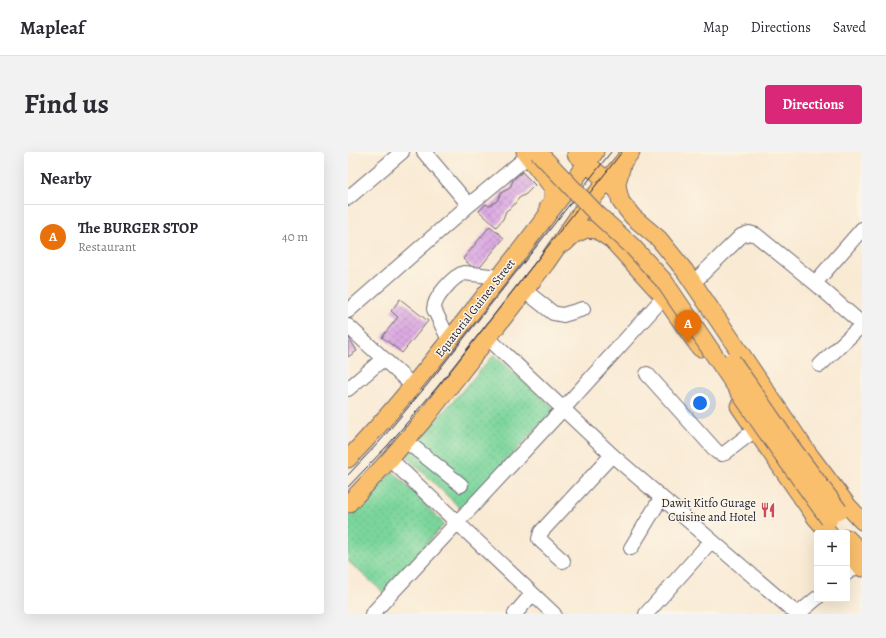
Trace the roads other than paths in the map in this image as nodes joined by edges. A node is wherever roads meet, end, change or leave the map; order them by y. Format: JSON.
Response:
{"nodes":[{"id":1,"x":402,"y":152,"type":"edge"},
{"id":2,"x":424,"y":152,"type":"edge"},
{"id":3,"x":551,"y":152,"type":"edge"},
{"id":4,"x":530,"y":153,"type":"edge"},
{"id":5,"x":583,"y":155,"type":"edge"},
{"id":6,"x":627,"y":157,"type":"edge"},
{"id":7,"x":612,"y":186,"type":"junction"},
{"id":8,"x":558,"y":192,"type":"junction"},
{"id":9,"x":348,"y":198,"type":"edge"},
{"id":10,"x":469,"y":205,"type":"junction"},
{"id":11,"x":580,"y":214,"type":"junction"},
{"id":12,"x":862,"y":229,"type":"edge"},
{"id":13,"x":598,"y":230,"type":"junction"},
{"id":14,"x":546,"y":263,"type":"junction"},
{"id":15,"x":499,"y":277,"type":"junction"},
{"id":16,"x":693,"y":283,"type":"junction"},
{"id":17,"x":815,"y":283,"type":"junction"},
{"id":18,"x":524,"y":290,"type":"junction"},
{"id":19,"x":664,"y":297,"type":"junction"},
{"id":20,"x":583,"y":309,"type":"dead end"},
{"id":21,"x":348,"y":311,"type":"edge"},
{"id":22,"x":862,"y":324,"type":"edge"},
{"id":23,"x":348,"y":326,"type":"edge"},
{"id":24,"x":487,"y":337,"type":"junction"},
{"id":25,"x":449,"y":340,"type":"junction"},
{"id":26,"x":383,"y":359,"type":"junction"},
{"id":27,"x":820,"y":365,"type":"dead end"},
{"id":28,"x":647,"y":374,"type":"dead end"},
{"id":29,"x":413,"y":386,"type":"junction"},
{"id":30,"x":348,"y":389,"type":"edge"},
{"id":31,"x":563,"y":409,"type":"junction"},
{"id":32,"x":755,"y":430,"type":"junction"},
{"id":33,"x":406,"y":441,"type":"junction"},
{"id":34,"x":612,"y":455,"type":"junction"},
{"id":35,"x":348,"y":459,"type":"edge"},
{"id":36,"x":390,"y":460,"type":"junction"},
{"id":37,"x":461,"y":485,"type":"dead end"},
{"id":38,"x":661,"y":498,"type":"junction"},
{"id":39,"x":348,"y":504,"type":"edge"},
{"id":40,"x":832,"y":521,"type":"edge"},
{"id":41,"x":862,"y":521,"type":"edge"},
{"id":42,"x":457,"y":522,"type":"junction"},
{"id":43,"x":840,"y":530,"type":"edge"},
{"id":44,"x":862,"y":535,"type":"edge"},
{"id":45,"x":711,"y":541,"type":"junction"},
{"id":46,"x":850,"y":547,"type":"edge"},
{"id":47,"x":631,"y":548,"type":"dead end"},
{"id":48,"x":563,"y":561,"type":"dead end"},
{"id":49,"x":855,"y":563,"type":"edge"},
{"id":50,"x":532,"y":594,"type":"junction"},
{"id":51,"x":814,"y":601,"type":"edge"},
{"id":52,"x":372,"y":614,"type":"edge"},
{"id":53,"x":514,"y":614,"type":"edge"},
{"id":54,"x":554,"y":614,"type":"edge"},
{"id":55,"x":646,"y":614,"type":"edge"},
{"id":56,"x":798,"y":614,"type":"edge"}],
"edges":[{"from":1,"to":9,"type":"street"},
{"from":2,"to":10,"type":"street"},
{"from":3,"to":40,"type":"main road","bridge":true},
{"from":4,"to":8,"type":"main road"},
{"from":4,"to":10,"type":"street"},
{"from":4,"to":40,"type":"main road","bridge":true},
{"from":5,"to":7,"type":"main road"},
{"from":5,"to":8,"type":"main road"},
{"from":6,"to":7,"type":"main road"},
{"from":7,"to":11,"type":"main road"},
{"from":7,"to":16,"type":"main road"},
{"from":8,"to":11,"type":"main road"},
{"from":8,"to":15,"type":"main road","name":"Equatorial Guinea Street"},
{"from":10,"to":21,"type":"street"},
{"from":11,"to":13,"type":"main road"},
{"from":11,"to":14,"type":"main road"},
{"from":12,"to":17,"type":"street"},
{"from":13,"to":14,"type":"main road"},
{"from":13,"to":19,"type":"main road"},
{"from":14,"to":18,"type":"main road"},
{"from":15,"to":25,"type":"main road","name":"Equatorial Guinea Street"},
{"from":15,"to":25,"type":"street"},
{"from":16,"to":17,"type":"street"},
{"from":16,"to":41,"type":"main road"},
{"from":17,"to":22,"type":"street"},
{"from":18,"to":20,"type":"street"},
{"from":18,"to":24,"type":"main road"},
{"from":19,"to":31,"type":"street"},
{"from":19,"to":32,"type":"main road"},
{"from":22,"to":27,"type":"street"},
{"from":23,"to":26,"type":"street"},
{"from":24,"to":31,"type":"street"},
{"from":24,"to":33,"type":"main road"},
{"from":25,"to":29,"type":"main road","name":"Equatorial Guinea Street"},
{"from":26,"to":29,"type":"street"},
{"from":26,"to":30,"type":"street"},
{"from":28,"to":32,"type":"street"},
{"from":29,"to":35,"type":"main road","name":"Equatorial Guinea Street"},
{"from":31,"to":34,"type":"street"},
{"from":31,"to":42,"type":"street"},
{"from":32,"to":40,"type":"main road"},
{"from":33,"to":36,"type":"main road"},
{"from":33,"to":37,"type":"street"},
{"from":34,"to":38,"type":"street"},
{"from":34,"to":48,"type":"street"},
{"from":36,"to":39,"type":"main road"},
{"from":36,"to":42,"type":"street"},
{"from":38,"to":45,"type":"street"},
{"from":38,"to":47,"type":"street"},
{"from":40,"to":43,"type":"main road"},
{"from":40,"to":44,"type":"main road"},
{"from":42,"to":50,"type":"street"},
{"from":42,"to":52,"type":"street"},
{"from":45,"to":55,"type":"street"},
{"from":45,"to":56,"type":"street"},
{"from":46,"to":49,"type":"main road"},
{"from":50,"to":53,"type":"street"},
{"from":50,"to":54,"type":"street"},
{"from":51,"to":56,"type":"street"}]}
